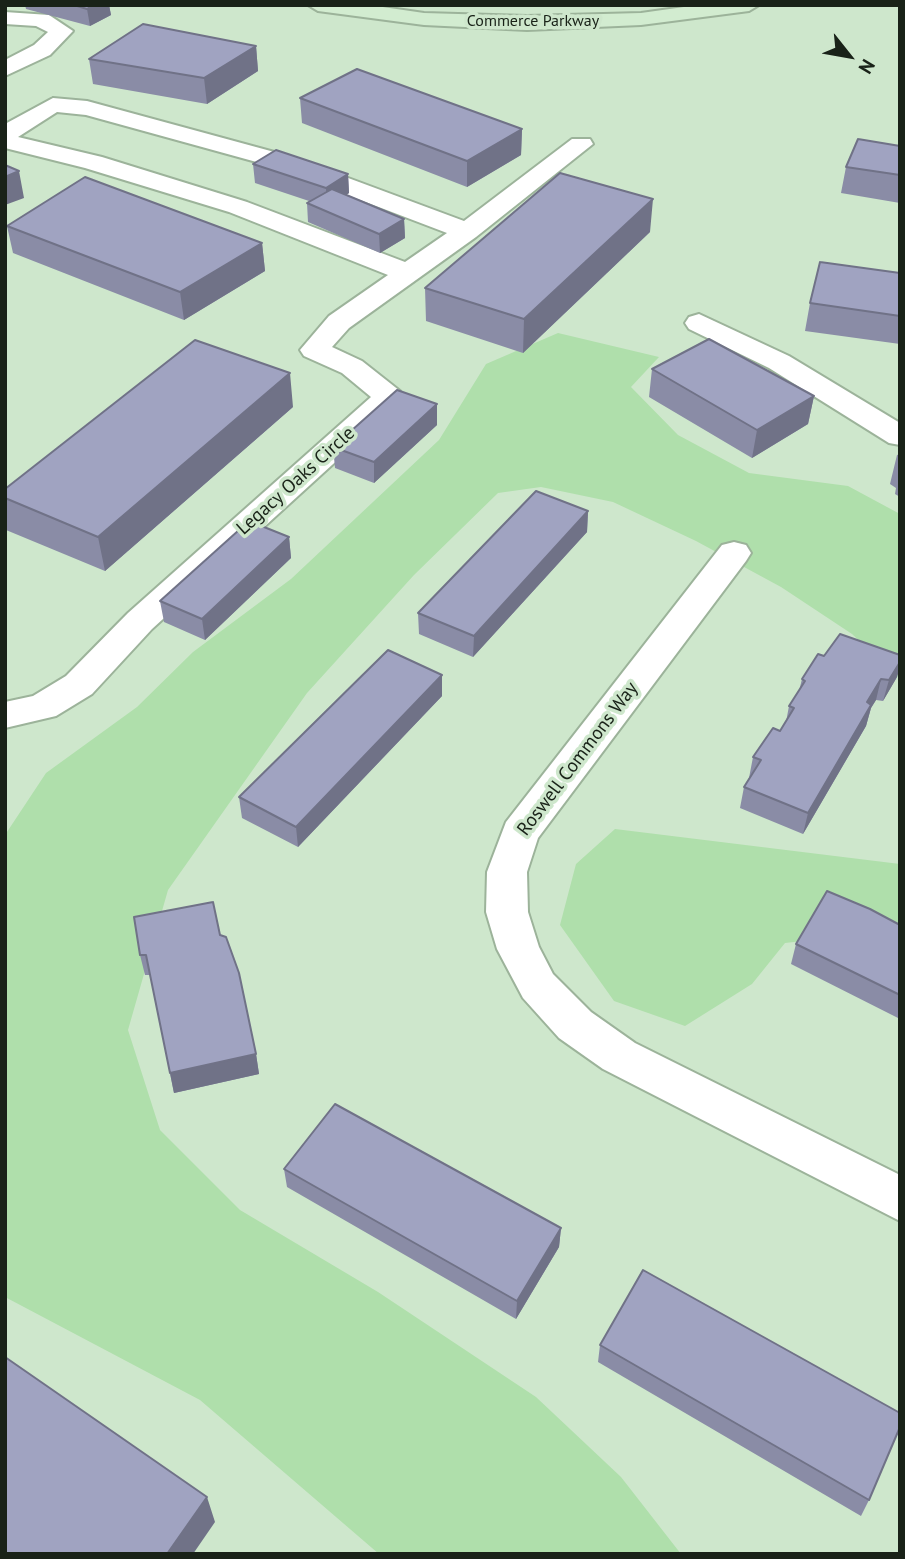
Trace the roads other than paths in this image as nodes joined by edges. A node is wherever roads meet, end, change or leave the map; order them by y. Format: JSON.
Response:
{"nodes":[{"id":1,"x":318,"y":5,"type":"edge"},
{"id":2,"x":749,"y":5,"type":"edge"},
{"id":3,"x":5,"y":18,"type":"edge"},
{"id":4,"x":5,"y":69,"type":"edge"},
{"id":5,"x":5,"y":134,"type":"edge"},
{"id":6,"x":5,"y":141,"type":"edge"},
{"id":7,"x":581,"y":144,"type":"dead end"},
{"id":8,"x":467,"y":231,"type":"junction"},
{"id":9,"x":408,"y":272,"type":"junction"},
{"id":10,"x":699,"y":323,"type":"dead end"},
{"id":11,"x":893,"y":424,"type":"edge"},
{"id":12,"x":734,"y":553,"type":"dead end"},
{"id":13,"x":5,"y":715,"type":"edge"},
{"id":14,"x":900,"y":1199,"type":"edge"}],
"edges":[{"from":1,"to":2,"type":"street","name":"Commerce Parkway"},
{"from":3,"to":4,"type":"street"},
{"from":5,"to":8,"type":"street"},
{"from":6,"to":9,"type":"street"},
{"from":7,"to":8,"type":"street","name":"Legacy Oaks Circle"},
{"from":8,"to":9,"type":"street","name":"Legacy Oaks Circle"},
{"from":9,"to":13,"type":"street","name":"Legacy Oaks Circle"},
{"from":10,"to":11,"type":"street"},
{"from":12,"to":14,"type":"street","name":"Roswell Commons Way"}]}
